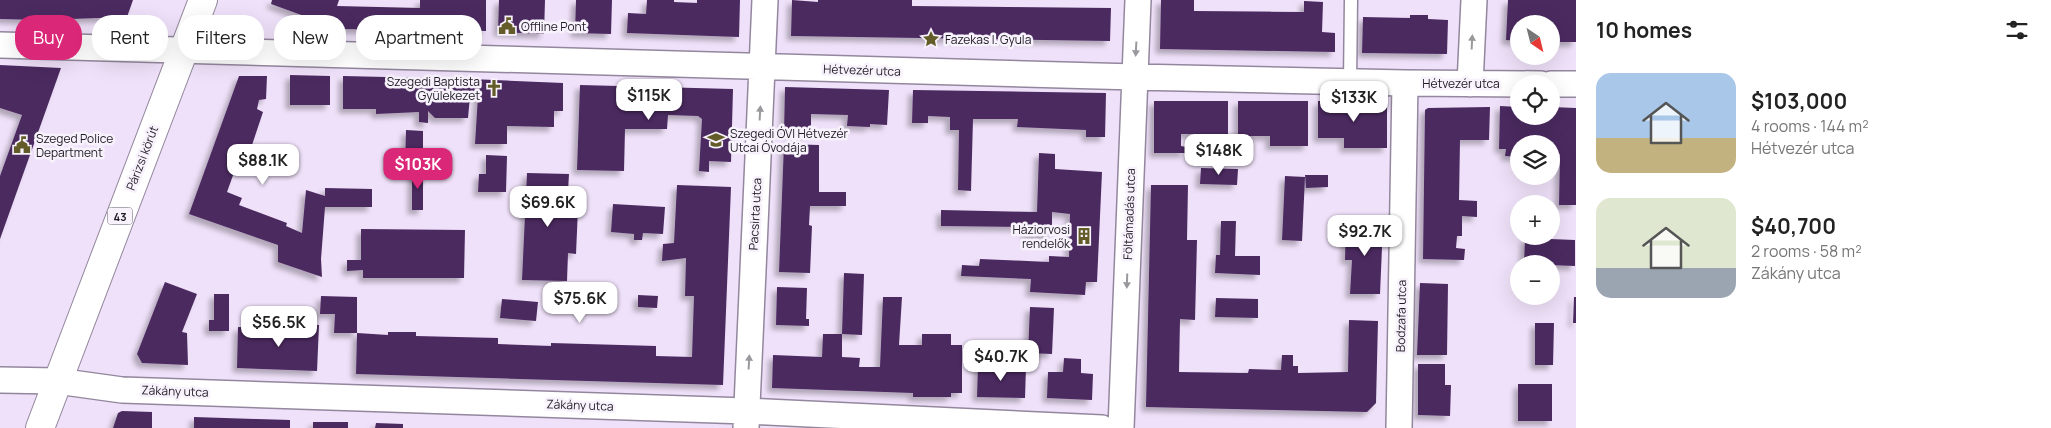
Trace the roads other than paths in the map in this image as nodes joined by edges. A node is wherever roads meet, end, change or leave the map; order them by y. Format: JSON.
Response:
{"nodes":[{"id":1,"x":203,"y":0,"type":"edge"},
{"id":2,"x":765,"y":0,"type":"edge"},
{"id":3,"x":1138,"y":0,"type":"edge"},
{"id":4,"x":1351,"y":0,"type":"edge"},
{"id":5,"x":1474,"y":0,"type":"edge"},
{"id":6,"x":197,"y":15,"type":"edge"},
{"id":7,"x":0,"y":45,"type":"edge"},
{"id":8,"x":178,"y":52,"type":"edge"},
{"id":9,"x":264,"y":54,"type":"edge"},
{"id":10,"x":179,"y":60,"type":"edge"},
{"id":11,"x":762,"y":68,"type":"junction"},
{"id":12,"x":1135,"y":77,"type":"junction"},
{"id":13,"x":1350,"y":82,"type":"junction"},
{"id":14,"x":1405,"y":83,"type":"junction"},
{"id":15,"x":1470,"y":84,"type":"junction"},
{"id":16,"x":1510,"y":84,"type":"edge"},
{"id":17,"x":1560,"y":84,"type":"edge"},
{"id":18,"x":1576,"y":84,"type":"edge"},
{"id":19,"x":0,"y":380,"type":"edge"},
{"id":20,"x":57,"y":381,"type":"junction"},
{"id":21,"x":746,"y":420,"type":"edge"},
{"id":22,"x":40,"y":428,"type":"edge"},
{"id":23,"x":1102,"y":428,"type":"edge"},
{"id":24,"x":1121,"y":428,"type":"edge"},
{"id":25,"x":1399,"y":428,"type":"edge"}],
"edges":[{"from":1,"to":6,"type":"main road","name":"Párizsi körút","number":"43"},
{"from":2,"to":11,"type":"street","name":"Pacsirta utca"},
{"from":3,"to":12,"type":"street","name":"Föltámadás utca","one_way":true},
{"from":4,"to":13,"type":"lane"},
{"from":15,"to":5,"type":"street","one_way":true},
{"from":7,"to":8,"type":"street","name":"Hétvezér utca"},
{"from":9,"to":11,"type":"street","name":"Hétvezér utca"},
{"from":10,"to":20,"type":"main road","name":"Párizsi körút","number":"43"},
{"from":11,"to":12,"type":"street","name":"Hétvezér utca"},
{"from":21,"to":11,"type":"street","name":"Pacsirta utca","one_way":true},
{"from":12,"to":13,"type":"street","name":"Hétvezér utca"},
{"from":12,"to":24,"type":"street","name":"Föltámadás utca","one_way":true},
{"from":13,"to":14,"type":"street","name":"Hétvezér utca"},
{"from":14,"to":15,"type":"street","name":"Hétvezér utca"},
{"from":14,"to":25,"type":"street","name":"Bodzafa utca"},
{"from":15,"to":16,"type":"street","name":"Hétvezér utca"},
{"from":17,"to":18,"type":"street"},
{"from":19,"to":20,"type":"street","name":"Zákány utca"},
{"from":20,"to":21,"type":"street","name":"Zákány utca"},
{"from":20,"to":22,"type":"main road","name":"Párizsi körút","number":"43"},
{"from":21,"to":23,"type":"street","name":"Zákány utca"}]}
